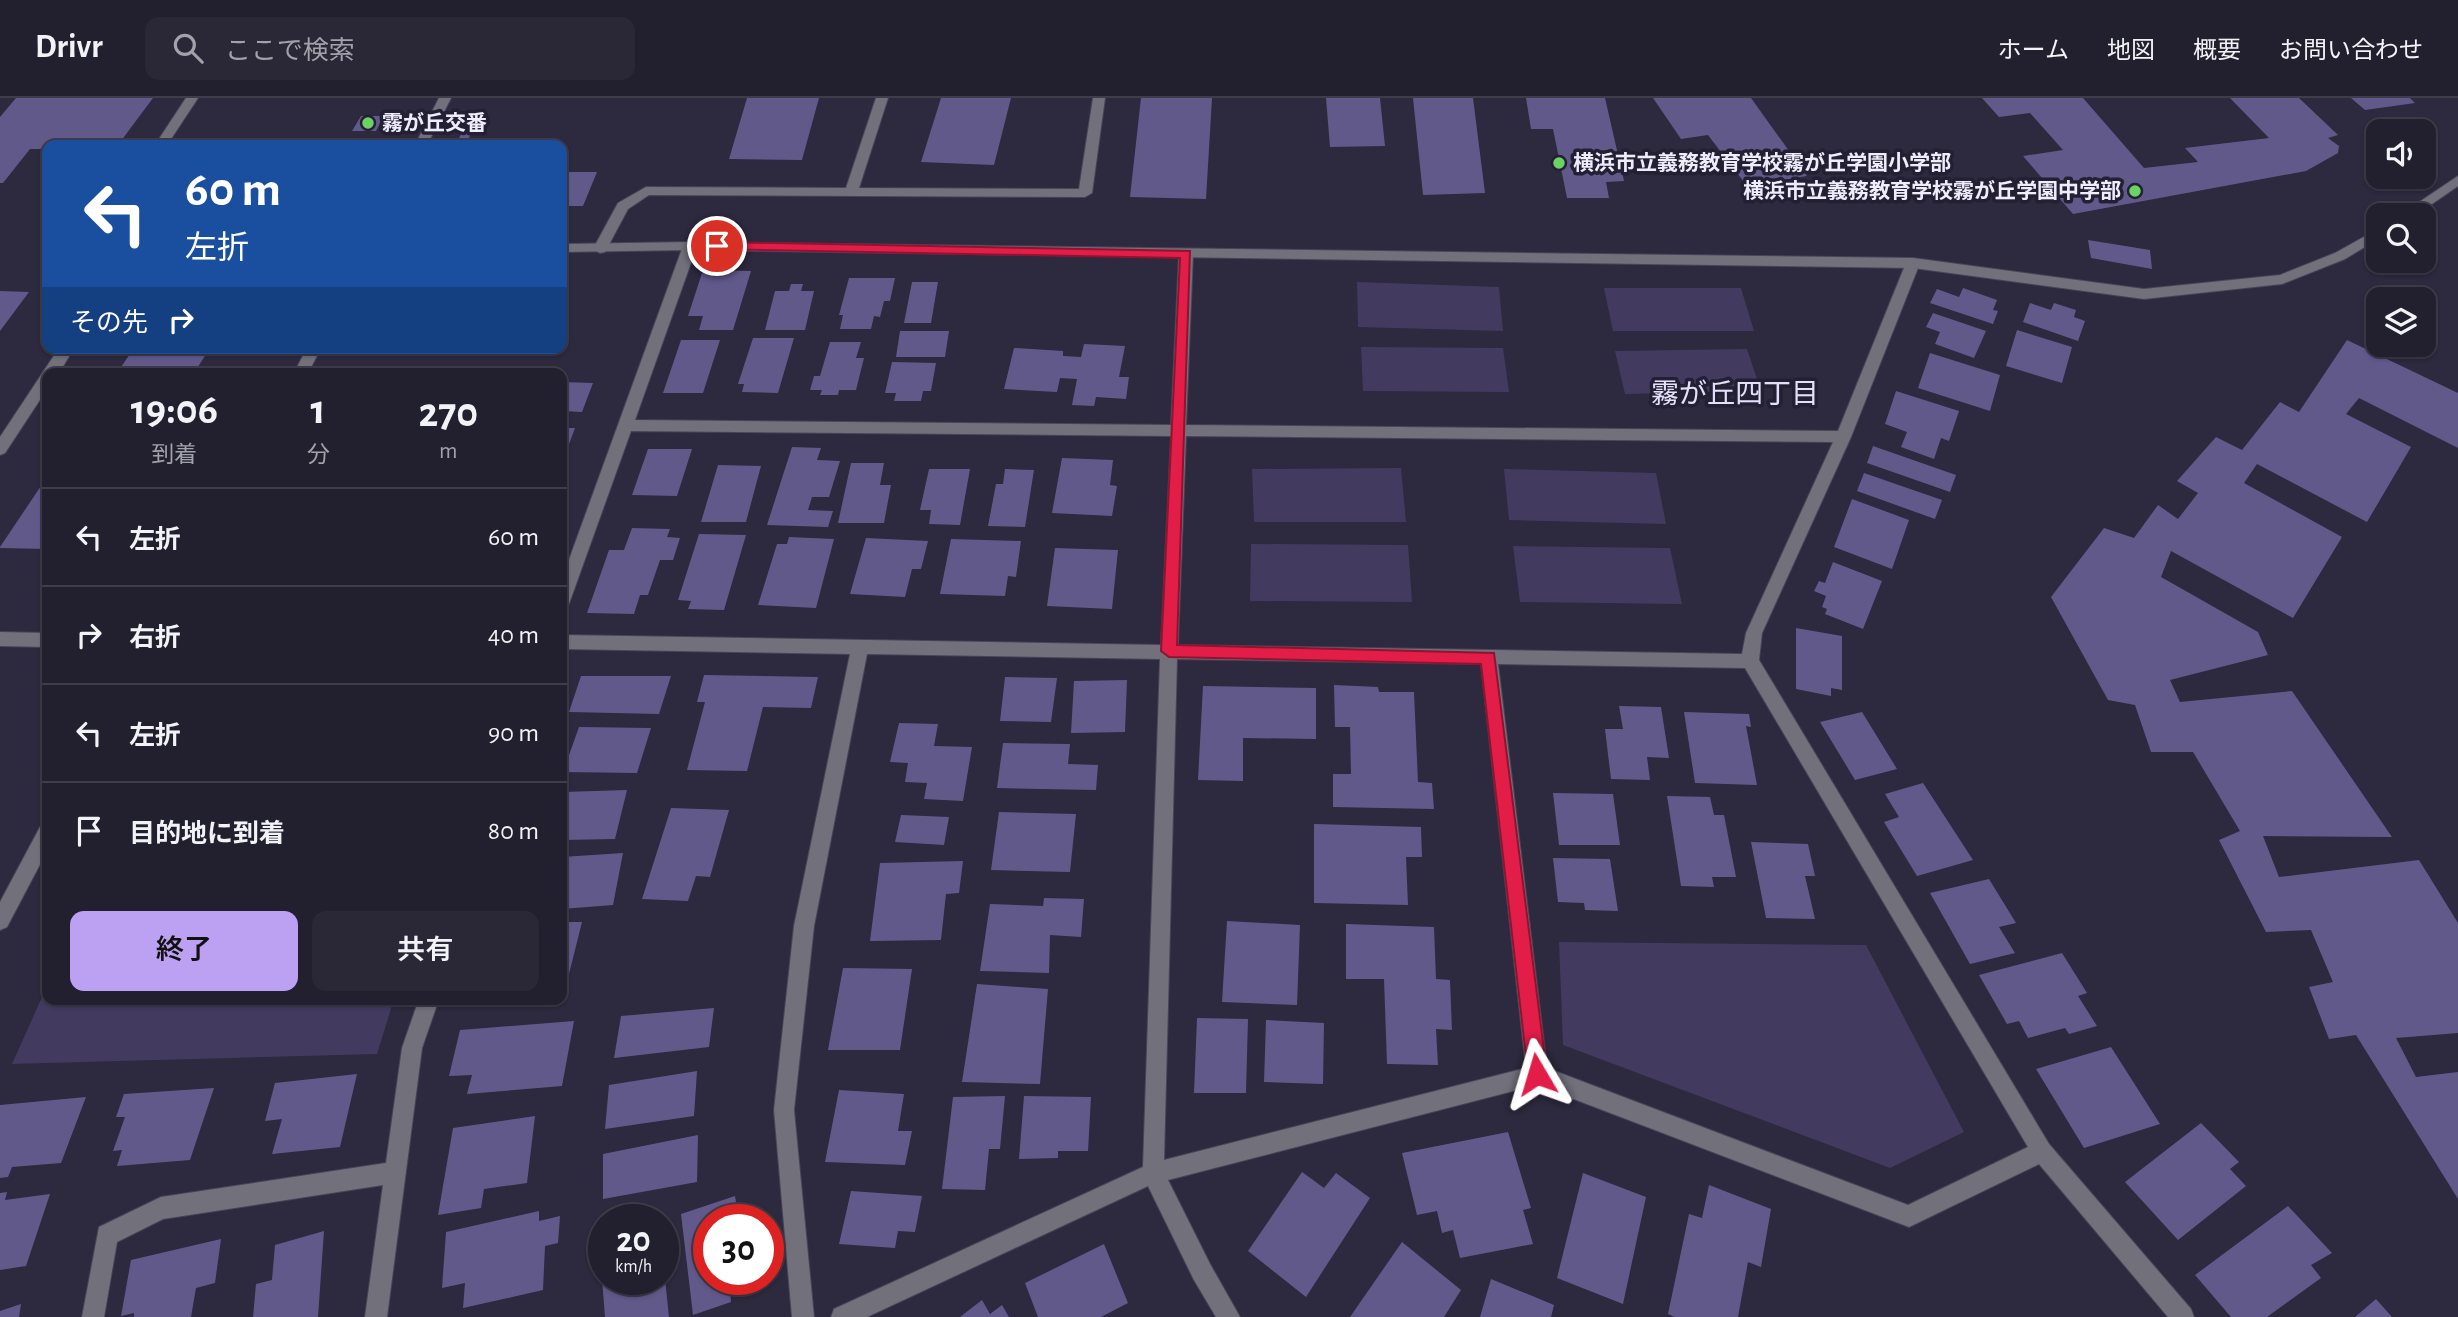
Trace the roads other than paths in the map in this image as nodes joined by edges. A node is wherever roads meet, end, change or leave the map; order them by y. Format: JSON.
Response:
{"nodes":[{"id":1,"x":192,"y":98,"type":"edge"},
{"id":2,"x":445,"y":98,"type":"edge"},
{"id":3,"x":882,"y":98,"type":"edge"},
{"id":4,"x":1099,"y":98,"type":"edge"},
{"id":5,"x":165,"y":140,"type":"edge"},
{"id":6,"x":424,"y":140,"type":"edge"},
{"id":7,"x":2458,"y":180,"type":"edge"},
{"id":8,"x":852,"y":190,"type":"junction"},
{"id":9,"x":2424,"y":203,"type":"edge"},
{"id":10,"x":2366,"y":240,"type":"edge"},
{"id":11,"x":690,"y":246,"type":"junction"},
{"id":12,"x":567,"y":248,"type":"edge"},
{"id":13,"x":600,"y":249,"type":"junction"},
{"id":14,"x":1186,"y":254,"type":"junction"},
{"id":15,"x":1913,"y":262,"type":"junction"},
{"id":16,"x":42,"y":386,"type":"edge"},
{"id":17,"x":625,"y":425,"type":"junction"},
{"id":18,"x":1179,"y":429,"type":"junction"},
{"id":19,"x":1843,"y":437,"type":"junction"},
{"id":20,"x":0,"y":449,"type":"edge"},
{"id":21,"x":567,"y":587,"type":"edge"},
{"id":22,"x":0,"y":639,"type":"edge"},
{"id":23,"x":42,"y":639,"type":"edge"},
{"id":24,"x":567,"y":642,"type":"edge"},
{"id":25,"x":860,"y":648,"type":"junction"},
{"id":26,"x":1169,"y":651,"type":"junction"},
{"id":27,"x":1489,"y":657,"type":"junction"},
{"id":28,"x":1750,"y":661,"type":"junction"},
{"id":29,"x":42,"y":843,"type":"edge"},
{"id":30,"x":0,"y":921,"type":"edge"},
{"id":31,"x":427,"y":1005,"type":"edge"},
{"id":32,"x":1537,"y":1074,"type":"junction"},
{"id":33,"x":2042,"y":1151,"type":"junction"},
{"id":34,"x":395,"y":1172,"type":"junction"},
{"id":35,"x":1153,"y":1172,"type":"junction"},
{"id":36,"x":93,"y":1317,"type":"edge"},
{"id":37,"x":376,"y":1317,"type":"edge"},
{"id":38,"x":803,"y":1317,"type":"edge"},
{"id":39,"x":842,"y":1317,"type":"edge"},
{"id":40,"x":1229,"y":1317,"type":"edge"},
{"id":41,"x":2183,"y":1317,"type":"edge"}],
"edges":[{"from":1,"to":5,"type":"street"},
{"from":2,"to":6,"type":"street"},
{"from":3,"to":8,"type":"street"},
{"from":4,"to":8,"type":"street"},
{"from":7,"to":9,"type":"street"},
{"from":8,"to":13,"type":"street"},
{"from":10,"to":15,"type":"street"},
{"from":11,"to":13,"type":"street"},
{"from":11,"to":14,"type":"street"},
{"from":11,"to":17,"type":"street"},
{"from":12,"to":13,"type":"street"},
{"from":14,"to":15,"type":"street"},
{"from":14,"to":18,"type":"street"},
{"from":15,"to":19,"type":"street"},
{"from":16,"to":20,"type":"street"},
{"from":17,"to":18,"type":"street"},
{"from":17,"to":21,"type":"street"},
{"from":18,"to":19,"type":"street"},
{"from":18,"to":26,"type":"street"},
{"from":19,"to":28,"type":"street"},
{"from":22,"to":23,"type":"street"},
{"from":24,"to":25,"type":"street"},
{"from":25,"to":26,"type":"street"},
{"from":25,"to":38,"type":"street"},
{"from":26,"to":27,"type":"street"},
{"from":26,"to":35,"type":"street"},
{"from":27,"to":28,"type":"street"},
{"from":27,"to":32,"type":"street"},
{"from":28,"to":33,"type":"street"},
{"from":29,"to":30,"type":"street"},
{"from":31,"to":34,"type":"street"},
{"from":32,"to":33,"type":"street"},
{"from":32,"to":35,"type":"street"},
{"from":33,"to":41,"type":"street"},
{"from":34,"to":36,"type":"street"},
{"from":34,"to":37,"type":"street"},
{"from":35,"to":39,"type":"street"},
{"from":35,"to":40,"type":"street"}]}
